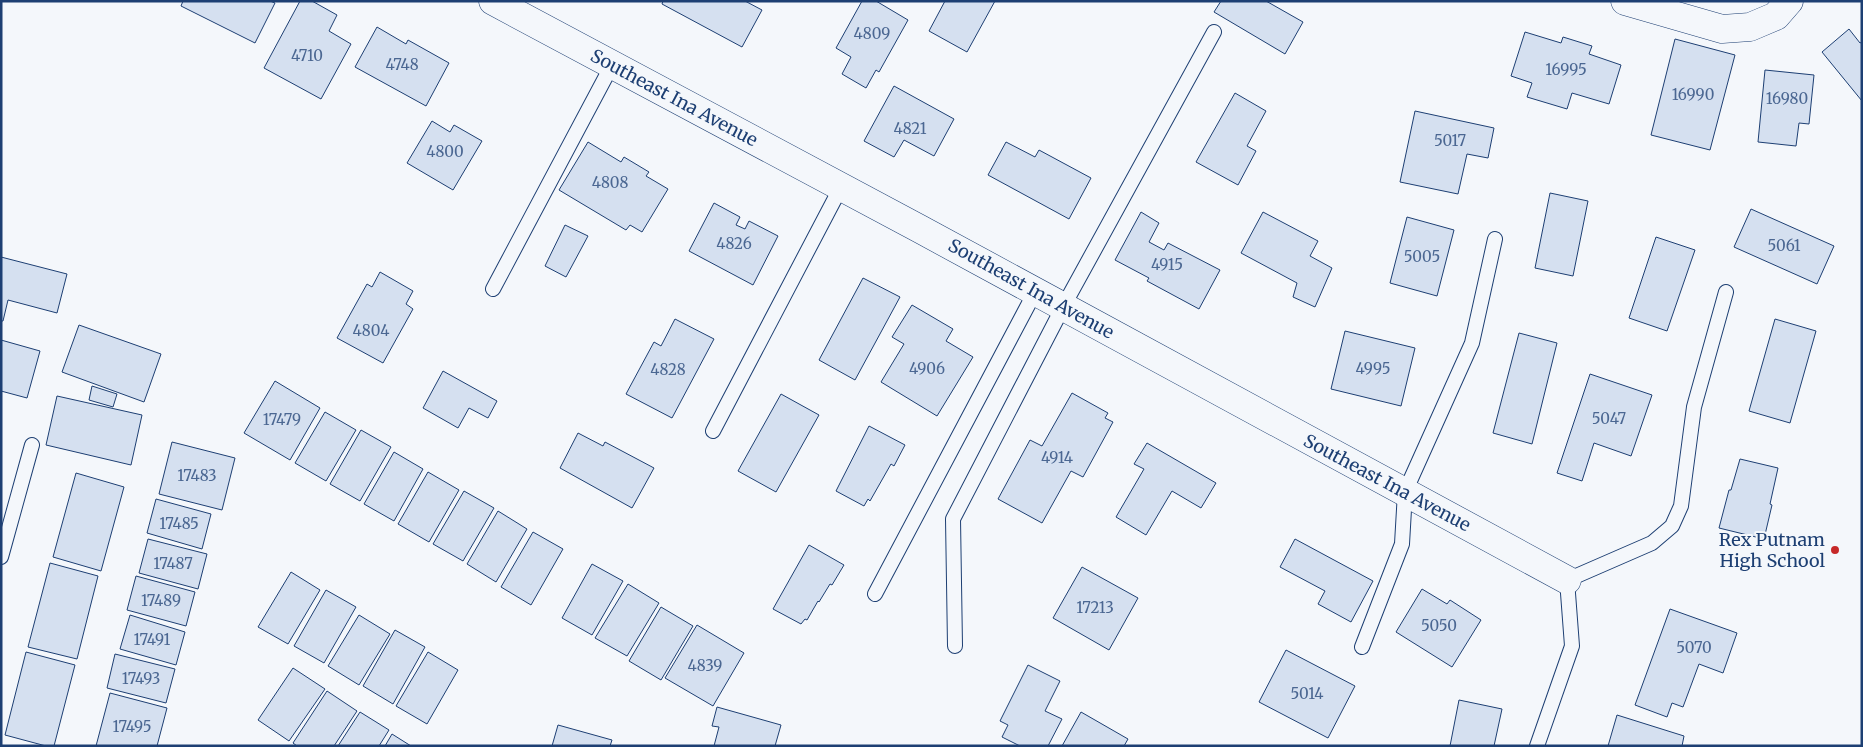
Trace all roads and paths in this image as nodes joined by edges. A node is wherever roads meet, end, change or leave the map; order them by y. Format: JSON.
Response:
{"nodes":[{"id":1,"x":493,"y":1,"type":"edge"},
{"id":2,"x":1625,"y":1,"type":"edge"},
{"id":3,"x":1789,"y":1,"type":"edge"},
{"id":4,"x":1214,"y":32,"type":"dead end"},
{"id":5,"x":612,"y":65,"type":"junction"},
{"id":6,"x":841,"y":187,"type":"junction"},
{"id":7,"x":1494,"y":239,"type":"dead end"},
{"id":8,"x":493,"y":289,"type":"dead end"},
{"id":9,"x":1035,"y":292,"type":"junction"},
{"id":10,"x":1726,"y":292,"type":"dead end"},
{"id":11,"x":1063,"y":307,"type":"junction"},
{"id":12,"x":713,"y":431,"type":"dead end"},
{"id":13,"x":32,"y":444,"type":"dead end"},
{"id":14,"x":1405,"y":492,"type":"junction"},
{"id":15,"x":1,"y":557,"type":"edge"},
{"id":16,"x":1567,"y":580,"type":"junction"},
{"id":17,"x":875,"y":594,"type":"dead end"},
{"id":18,"x":955,"y":646,"type":"dead end"},
{"id":19,"x":1362,"y":648,"type":"dead end"},
{"id":20,"x":1537,"y":746,"type":"edge"}],
"edges":[{"from":1,"to":5,"type":"street","name":"Southeast Ina Avenue"},
{"from":2,"to":3,"type":"street"},
{"from":4,"to":11,"type":"lane"},
{"from":5,"to":6,"type":"street","name":"Southeast Ina Avenue"},
{"from":5,"to":8,"type":"lane"},
{"from":6,"to":9,"type":"street","name":"Southeast Ina Avenue"},
{"from":6,"to":12,"type":"lane"},
{"from":7,"to":14,"type":"lane"},
{"from":9,"to":11,"type":"street","name":"Southeast Ina Avenue"},
{"from":9,"to":17,"type":"lane"},
{"from":10,"to":16,"type":"lane"},
{"from":11,"to":14,"type":"street","name":"Southeast Ina Avenue"},
{"from":11,"to":18,"type":"lane"},
{"from":13,"to":15,"type":"lane"},
{"from":14,"to":16,"type":"street","name":"Southeast Ina Avenue"},
{"from":14,"to":19,"type":"lane"},
{"from":16,"to":20,"type":"lane"}]}
